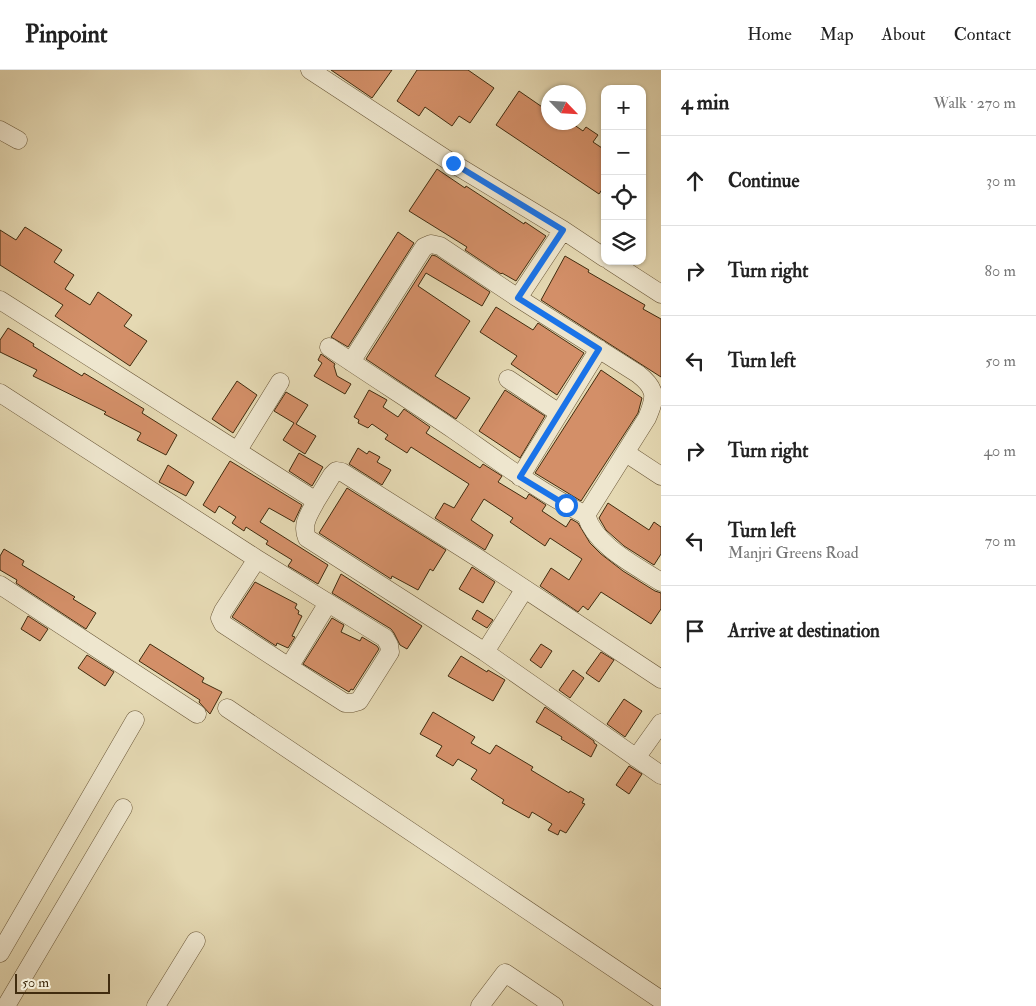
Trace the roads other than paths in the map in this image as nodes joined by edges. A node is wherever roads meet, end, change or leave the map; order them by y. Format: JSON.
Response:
{"nodes":[{"id":1,"x":310,"y":70,"type":"edge"},
{"id":2,"x":0,"y":130,"type":"edge"},
{"id":3,"x":18,"y":140,"type":"dead end"},
{"id":4,"x":563,"y":230,"type":"junction"},
{"id":5,"x":601,"y":255,"type":"edge"},
{"id":6,"x":616,"y":265,"type":"edge"},
{"id":7,"x":661,"y":294,"type":"edge"},
{"id":8,"x":518,"y":298,"type":"junction"},
{"id":9,"x":0,"y":300,"type":"edge"},
{"id":10,"x":330,"y":347,"type":"dead end"},
{"id":11,"x":599,"y":349,"type":"junction"},
{"id":12,"x":352,"y":362,"type":"junction"},
{"id":13,"x":508,"y":379,"type":"dead end"},
{"id":14,"x":280,"y":382,"type":"dead end"},
{"id":15,"x":0,"y":393,"type":"edge"},
{"id":16,"x":559,"y":413,"type":"junction"},
{"id":17,"x":238,"y":450,"type":"junction"},
{"id":18,"x":626,"y":453,"type":"junction"},
{"id":19,"x":661,"y":476,"type":"edge"},
{"id":20,"x":520,"y":477,"type":"junction"},
{"id":21,"x":316,"y":500,"type":"junction"},
{"id":22,"x":586,"y":515,"type":"junction"},
{"id":23,"x":257,"y":559,"type":"junction"},
{"id":24,"x":660,"y":578,"type":"edge"},
{"id":25,"x":0,"y":585,"type":"edge"},
{"id":26,"x":524,"y":590,"type":"junction"},
{"id":27,"x":328,"y":603,"type":"junction"},
{"id":28,"x":485,"y":652,"type":"junction"},
{"id":29,"x":289,"y":667,"type":"junction"},
{"id":30,"x":661,"y":679,"type":"edge"},
{"id":31,"x":227,"y":708,"type":"dead end"},
{"id":32,"x":197,"y":714,"type":"dead end"},
{"id":33,"x":135,"y":720,"type":"dead end"},
{"id":34,"x":661,"y":723,"type":"edge"},
{"id":35,"x":636,"y":758,"type":"junction"},
{"id":36,"x":661,"y":775,"type":"edge"},
{"id":37,"x":123,"y":808,"type":"dead end"},
{"id":38,"x":196,"y":941,"type":"dead end"},
{"id":39,"x":0,"y":953,"type":"edge"},
{"id":40,"x":661,"y":1000,"type":"edge"},
{"id":41,"x":6,"y":1006,"type":"edge"},
{"id":42,"x":156,"y":1006,"type":"edge"},
{"id":43,"x":480,"y":1006,"type":"edge"},
{"id":44,"x":554,"y":1006,"type":"edge"}],
"edges":[{"from":1,"to":4,"type":"street"},
{"from":2,"to":3,"type":"street"},
{"from":4,"to":5,"type":"street"},
{"from":4,"to":8,"type":"street"},
{"from":6,"to":7,"type":"street"},
{"from":8,"to":11,"type":"street"},
{"from":8,"to":12,"type":"street"},
{"from":9,"to":17,"type":"street"},
{"from":10,"to":12,"type":"street"},
{"from":11,"to":16,"type":"street"},
{"from":11,"to":18,"type":"street"},
{"from":12,"to":20,"type":"street"},
{"from":13,"to":16,"type":"street"},
{"from":14,"to":17,"type":"street"},
{"from":15,"to":23,"type":"street"},
{"from":16,"to":20,"type":"street"},
{"from":17,"to":21,"type":"street"},
{"from":18,"to":19,"type":"street"},
{"from":18,"to":22,"type":"street"},
{"from":20,"to":22,"type":"street"},
{"from":21,"to":26,"type":"street"},
{"from":21,"to":28,"type":"street"},
{"from":22,"to":24,"type":"street"},
{"from":23,"to":27,"type":"street"},
{"from":23,"to":29,"type":"street"},
{"from":25,"to":32,"type":"street"},
{"from":26,"to":28,"type":"street"},
{"from":26,"to":30,"type":"street"},
{"from":27,"to":29,"type":"street"},
{"from":27,"to":29,"type":"street"},
{"from":28,"to":35,"type":"street"},
{"from":31,"to":40,"type":"street"},
{"from":33,"to":39,"type":"street"},
{"from":34,"to":35,"type":"street"},
{"from":35,"to":36,"type":"street"},
{"from":37,"to":41,"type":"street"},
{"from":38,"to":42,"type":"street"},
{"from":43,"to":44,"type":"street"}]}
